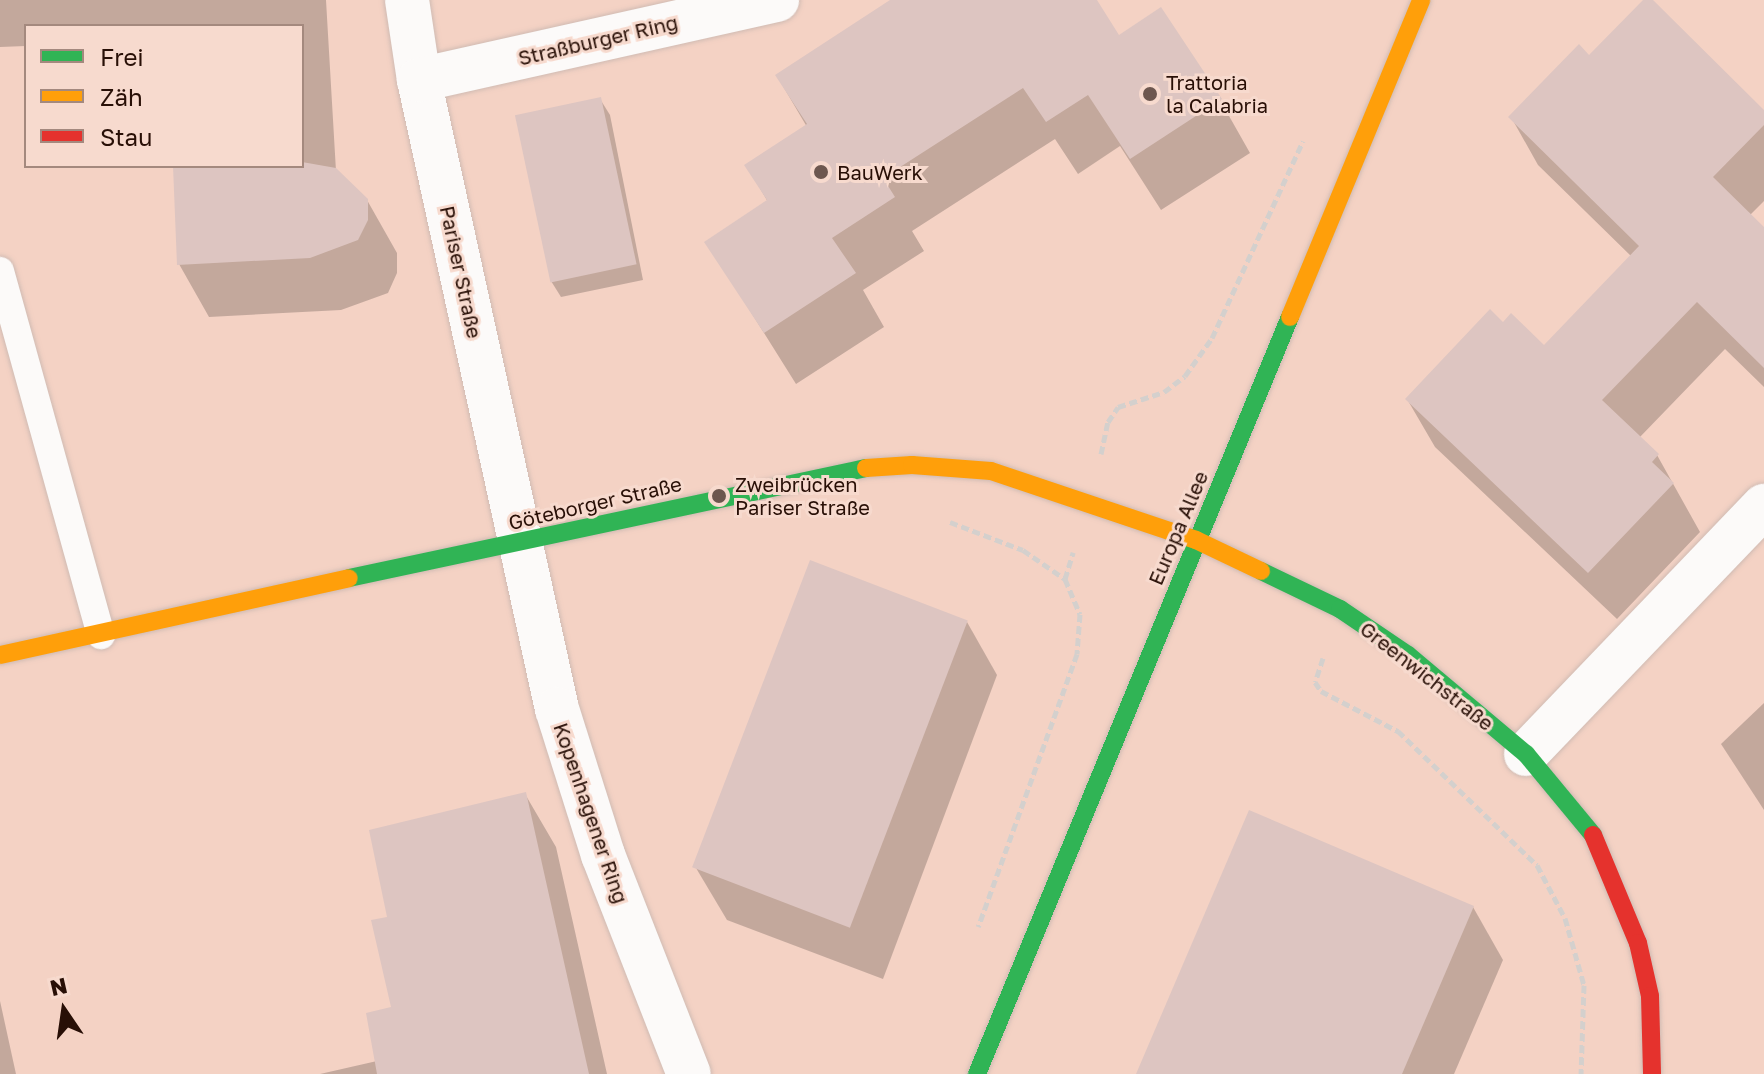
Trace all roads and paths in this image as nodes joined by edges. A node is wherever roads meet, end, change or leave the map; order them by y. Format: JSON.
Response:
{"nodes":[{"id":1,"x":407,"y":0,"type":"edge"},
{"id":2,"x":777,"y":0,"type":"edge"},
{"id":3,"x":1421,"y":0,"type":"edge"},
{"id":4,"x":419,"y":80,"type":"junction"},
{"id":5,"x":1305,"y":137,"type":"dead end"},
{"id":6,"x":0,"y":271,"type":"edge"},
{"id":7,"x":1090,"y":501,"type":"junction"},
{"id":8,"x":1764,"y":506,"type":"edge"},
{"id":9,"x":937,"y":517,"type":"dead end"},
{"id":10,"x":1196,"y":540,"type":"junction"},
{"id":11,"x":520,"y":543,"type":"junction"},
{"id":12,"x":1065,"y":579,"type":"junction"},
{"id":13,"x":1340,"y":609,"type":"junction"},
{"id":14,"x":101,"y":635,"type":"junction"},
{"id":15,"x":0,"y":655,"type":"edge"},
{"id":16,"x":1526,"y":754,"type":"junction"},
{"id":17,"x":976,"y":932,"type":"dead end"},
{"id":18,"x":689,"y":1074,"type":"edge"},
{"id":19,"x":977,"y":1074,"type":"edge"},
{"id":20,"x":1581,"y":1074,"type":"edge"},
{"id":21,"x":1652,"y":1074,"type":"edge"}],
"edges":[{"from":1,"to":4,"type":"street","name":"Pariser Straße"},
{"from":2,"to":4,"type":"street","name":"Straßburger Ring"},
{"from":3,"to":10,"type":"street","name":"Europa Allee"},
{"from":4,"to":11,"type":"street","name":"Pariser Straße"},
{"from":5,"to":7,"type":"path"},
{"from":6,"to":14,"type":"lane"},
{"from":7,"to":10,"type":"street","name":"Göteborger Straße"},
{"from":7,"to":11,"type":"street","name":"Göteborger Straße"},
{"from":7,"to":12,"type":"path"},
{"from":8,"to":16,"type":"street"},
{"from":9,"to":12,"type":"path"},
{"from":10,"to":13,"type":"street","name":"Greenwichstraße"},
{"from":10,"to":19,"type":"street","name":"Europa Allee"},
{"from":11,"to":14,"type":"street","name":"Göteborger Straße"},
{"from":11,"to":18,"type":"street","name":"Kopenhagener Ring"},
{"from":12,"to":17,"type":"path"},
{"from":13,"to":16,"type":"street","name":"Greenwichstraße"},
{"from":13,"to":20,"type":"path"},
{"from":14,"to":15,"type":"street","name":"Göteborger Straße"},
{"from":16,"to":21,"type":"street","name":"Greenwichstraße"}]}
